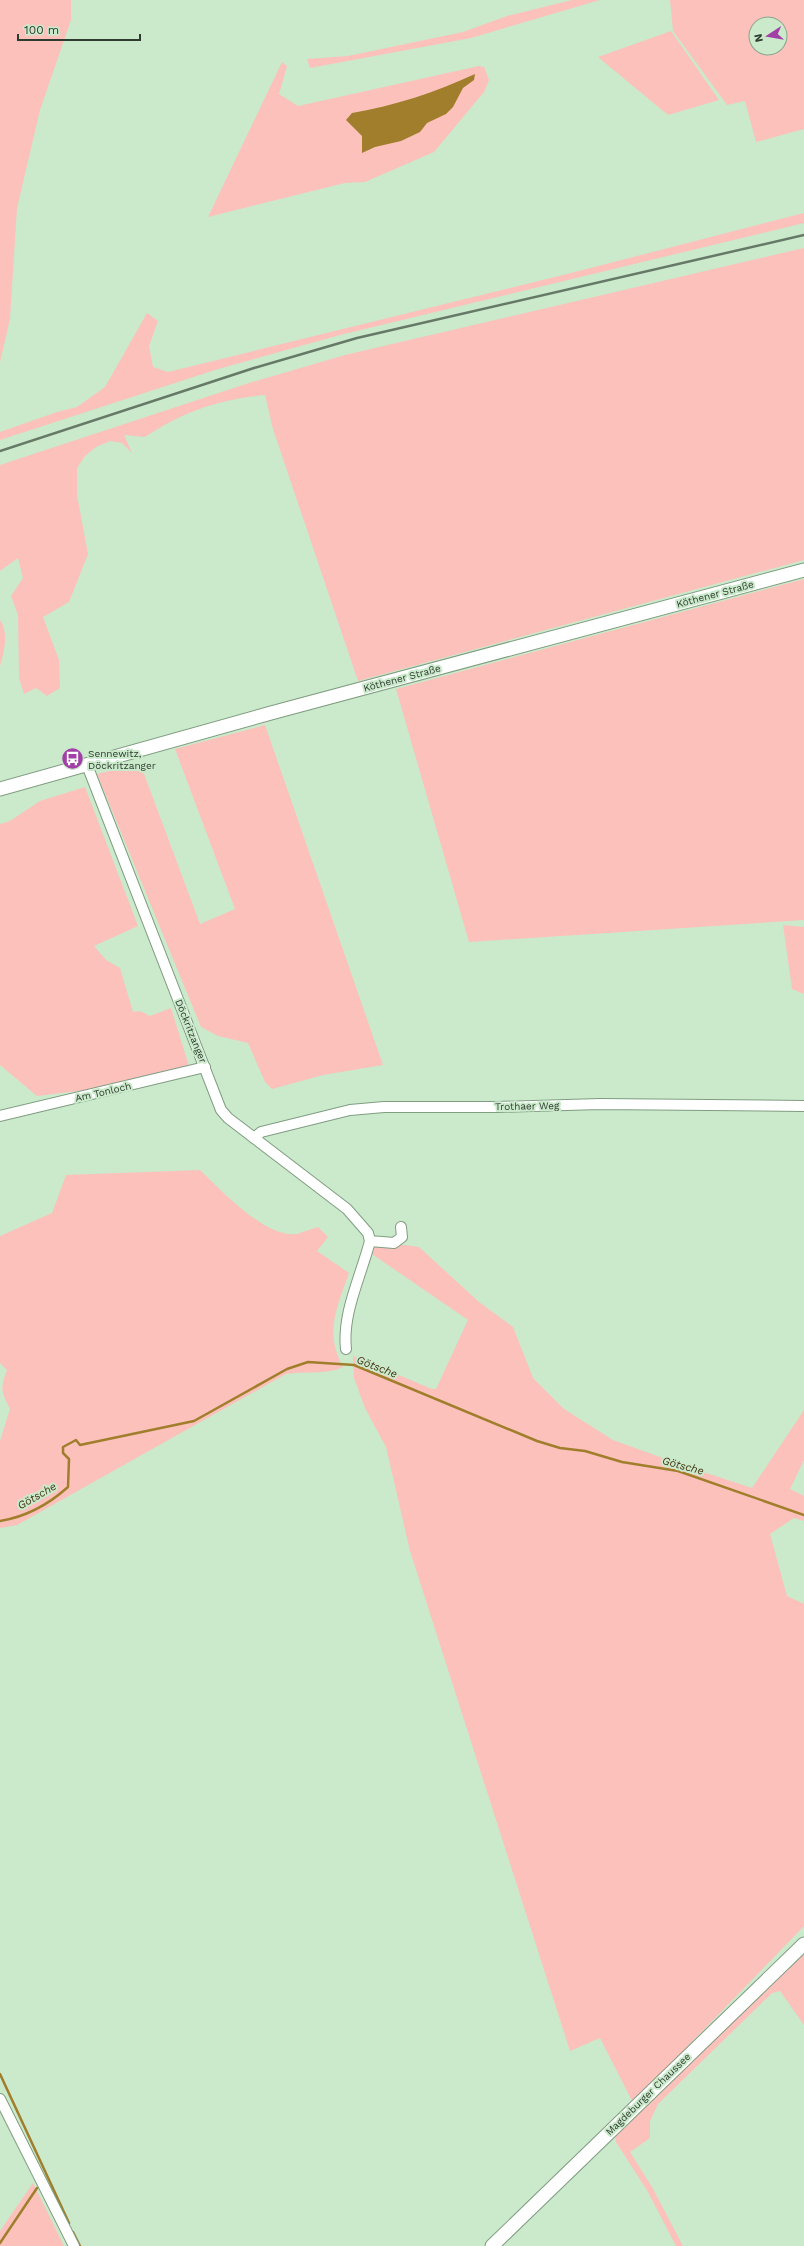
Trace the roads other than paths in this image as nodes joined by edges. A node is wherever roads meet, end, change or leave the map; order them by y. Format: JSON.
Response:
{"nodes":[{"id":1,"x":804,"y":570,"type":"edge"},
{"id":2,"x":87,"y":765,"type":"junction"},
{"id":3,"x":0,"y":789,"type":"edge"},
{"id":4,"x":205,"y":1067,"type":"junction"},
{"id":5,"x":804,"y":1106,"type":"edge"},
{"id":6,"x":0,"y":1116,"type":"edge"},
{"id":7,"x":254,"y":1138,"type":"junction"},
{"id":8,"x":401,"y":1227,"type":"dead end"},
{"id":9,"x":370,"y":1241,"type":"junction"},
{"id":10,"x":346,"y":1349,"type":"dead end"},
{"id":11,"x":804,"y":1944,"type":"edge"},
{"id":12,"x":0,"y":2099,"type":"edge"},
{"id":13,"x":74,"y":2246,"type":"edge"},
{"id":14,"x":492,"y":2246,"type":"edge"}],
"edges":[{"from":1,"to":2,"type":"main road","name":"Köthener Straße"},
{"from":2,"to":3,"type":"main road","name":"Köthener Straße"},
{"from":2,"to":4,"type":"street","name":"Döckritzanger"},
{"from":4,"to":6,"type":"street","name":"Am Tonloch"},
{"from":4,"to":7,"type":"street","name":"Döckritzanger"},
{"from":5,"to":7,"type":"street","name":"Trothaer Weg"},
{"from":7,"to":9,"type":"street","name":"Döckritzanger"},
{"from":8,"to":9,"type":"street"},
{"from":9,"to":10,"type":"street"},
{"from":11,"to":14,"type":"main road","name":"Magdeburger Chaussee"},
{"from":12,"to":13,"type":"street"}]}
